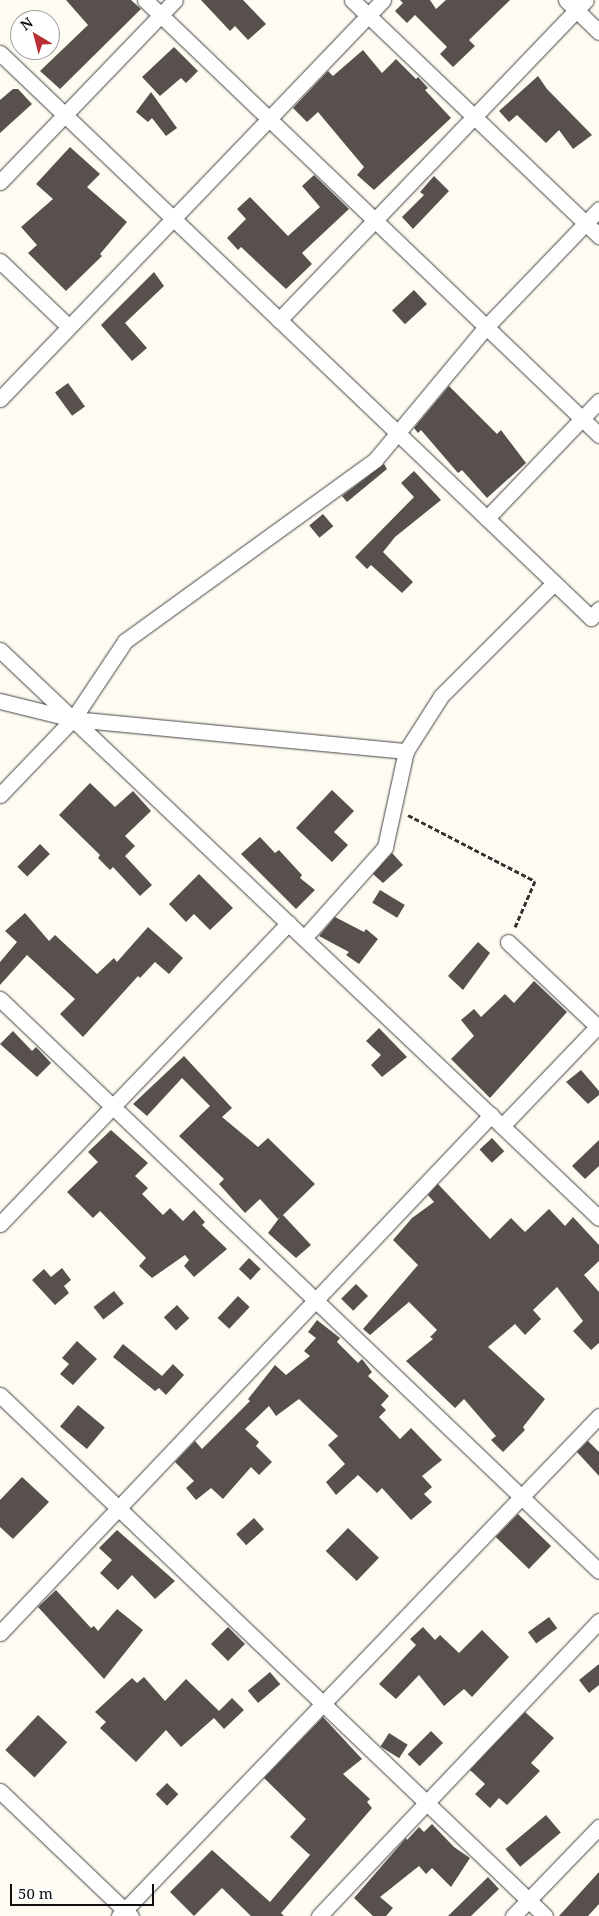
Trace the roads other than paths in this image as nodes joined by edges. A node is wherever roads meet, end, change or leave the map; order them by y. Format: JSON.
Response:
{"nodes":[{"id":1,"x":145,"y":0,"type":"edge"},
{"id":2,"x":175,"y":0,"type":"edge"},
{"id":3,"x":352,"y":0,"type":"edge"},
{"id":4,"x":383,"y":0,"type":"edge"},
{"id":5,"x":576,"y":3,"type":"edge"},
{"id":6,"x":161,"y":15,"type":"junction"},
{"id":7,"x":368,"y":15,"type":"junction"},
{"id":8,"x":599,"y":32,"type":"edge"},
{"id":9,"x":0,"y":53,"type":"edge"},
{"id":10,"x":65,"y":115,"type":"junction"},
{"id":11,"x":474,"y":117,"type":"junction"},
{"id":12,"x":269,"y":119,"type":"junction"},
{"id":13,"x":0,"y":182,"type":"edge"},
{"id":14,"x":599,"y":209,"type":"edge"},
{"id":15,"x":173,"y":219,"type":"junction"},
{"id":16,"x":375,"y":220,"type":"junction"},
{"id":17,"x":586,"y":223,"type":"junction"},
{"id":18,"x":599,"y":236,"type":"edge"},
{"id":19,"x":0,"y":261,"type":"edge"},
{"id":20,"x":279,"y":320,"type":"junction"},
{"id":21,"x":69,"y":327,"type":"junction"},
{"id":22,"x":486,"y":327,"type":"junction"},
{"id":23,"x":0,"y":399,"type":"edge"},
{"id":24,"x":599,"y":401,"type":"edge"},
{"id":25,"x":582,"y":419,"type":"junction"},
{"id":26,"x":398,"y":433,"type":"junction"},
{"id":27,"x":599,"y":435,"type":"edge"},
{"id":28,"x":487,"y":518,"type":"junction"},
{"id":29,"x":554,"y":583,"type":"junction"},
{"id":30,"x":599,"y":609,"type":"edge"},
{"id":31,"x":0,"y":650,"type":"edge"},
{"id":32,"x":0,"y":701,"type":"edge"},
{"id":33,"x":73,"y":719,"type":"junction"},
{"id":34,"x":406,"y":751,"type":"junction"},
{"id":35,"x":0,"y":795,"type":"edge"},
{"id":36,"x":289,"y":923,"type":"junction"},
{"id":37,"x":304,"y":938,"type":"junction"},
{"id":38,"x":508,"y":942,"type":"road end"},
{"id":39,"x":0,"y":998,"type":"edge"},
{"id":40,"x":598,"y":1027,"type":"edge"},
{"id":41,"x":113,"y":1106,"type":"junction"},
{"id":42,"x":491,"y":1115,"type":"junction"},
{"id":43,"x":502,"y":1126,"type":"junction"},
{"id":44,"x":597,"y":1212,"type":"edge"},
{"id":45,"x":0,"y":1224,"type":"edge"},
{"id":46,"x":316,"y":1300,"type":"junction"},
{"id":47,"x":0,"y":1395,"type":"edge"},
{"id":48,"x":599,"y":1416,"type":"edge"},
{"id":49,"x":521,"y":1497,"type":"junction"},
{"id":50,"x":118,"y":1508,"type":"junction"},
{"id":51,"x":599,"y":1571,"type":"edge"},
{"id":52,"x":599,"y":1621,"type":"edge"},
{"id":53,"x":0,"y":1633,"type":"edge"},
{"id":54,"x":323,"y":1704,"type":"junction"},
{"id":55,"x":0,"y":1791,"type":"edge"},
{"id":56,"x":426,"y":1803,"type":"junction"},
{"id":57,"x":599,"y":1827,"type":"edge"},
{"id":58,"x":528,"y":1900,"type":"junction"},
{"id":59,"x":125,"y":1914,"type":"edge"},
{"id":60,"x":319,"y":1916,"type":"edge"},
{"id":61,"x":513,"y":1916,"type":"edge"},
{"id":62,"x":545,"y":1916,"type":"edge"}],
"edges":[{"from":1,"to":6,"type":"street"},
{"from":2,"to":6,"type":"street"},
{"from":3,"to":7,"type":"street"},
{"from":4,"to":7,"type":"street"},
{"from":5,"to":8,"type":"street"},
{"from":5,"to":11,"type":"street"},
{"from":6,"to":10,"type":"street"},
{"from":6,"to":12,"type":"street"},
{"from":7,"to":11,"type":"street"},
{"from":7,"to":12,"type":"street"},
{"from":9,"to":10,"type":"street"},
{"from":10,"to":13,"type":"street"},
{"from":10,"to":15,"type":"street"},
{"from":11,"to":16,"type":"street"},
{"from":11,"to":17,"type":"street"},
{"from":12,"to":15,"type":"street"},
{"from":12,"to":16,"type":"street"},
{"from":14,"to":17,"type":"street"},
{"from":15,"to":20,"type":"street"},
{"from":15,"to":21,"type":"street"},
{"from":16,"to":20,"type":"street"},
{"from":16,"to":22,"type":"street"},
{"from":17,"to":18,"type":"street"},
{"from":17,"to":22,"type":"street"},
{"from":19,"to":21,"type":"street"},
{"from":20,"to":26,"type":"street"},
{"from":21,"to":23,"type":"street"},
{"from":22,"to":25,"type":"street"},
{"from":22,"to":26,"type":"street"},
{"from":24,"to":25,"type":"street"},
{"from":25,"to":27,"type":"street"},
{"from":25,"to":28,"type":"street"},
{"from":26,"to":28,"type":"street"},
{"from":26,"to":33,"type":"street"},
{"from":28,"to":29,"type":"street"},
{"from":29,"to":30,"type":"street"},
{"from":29,"to":34,"type":"street"},
{"from":31,"to":33,"type":"street"},
{"from":32,"to":33,"type":"street"},
{"from":33,"to":34,"type":"street"},
{"from":33,"to":35,"type":"street"},
{"from":33,"to":36,"type":"street"},
{"from":34,"to":37,"type":"street"},
{"from":36,"to":37,"type":"street"},
{"from":36,"to":41,"type":"street"},
{"from":37,"to":42,"type":"street"},
{"from":38,"to":40,"type":"street"},
{"from":39,"to":41,"type":"street"},
{"from":40,"to":43,"type":"street"},
{"from":41,"to":45,"type":"street"},
{"from":41,"to":46,"type":"street"},
{"from":42,"to":43,"type":"street"},
{"from":42,"to":46,"type":"street"},
{"from":43,"to":44,"type":"street"},
{"from":46,"to":49,"type":"street"},
{"from":46,"to":50,"type":"street"},
{"from":47,"to":50,"type":"street"},
{"from":48,"to":49,"type":"street"},
{"from":49,"to":51,"type":"street"},
{"from":49,"to":54,"type":"street"},
{"from":50,"to":53,"type":"street"},
{"from":50,"to":54,"type":"street"},
{"from":52,"to":56,"type":"street"},
{"from":54,"to":56,"type":"street"},
{"from":54,"to":59,"type":"street"},
{"from":55,"to":59,"type":"street"},
{"from":56,"to":58,"type":"street"},
{"from":56,"to":60,"type":"street"},
{"from":57,"to":58,"type":"street"},
{"from":58,"to":61,"type":"street"},
{"from":58,"to":62,"type":"street"}]}
